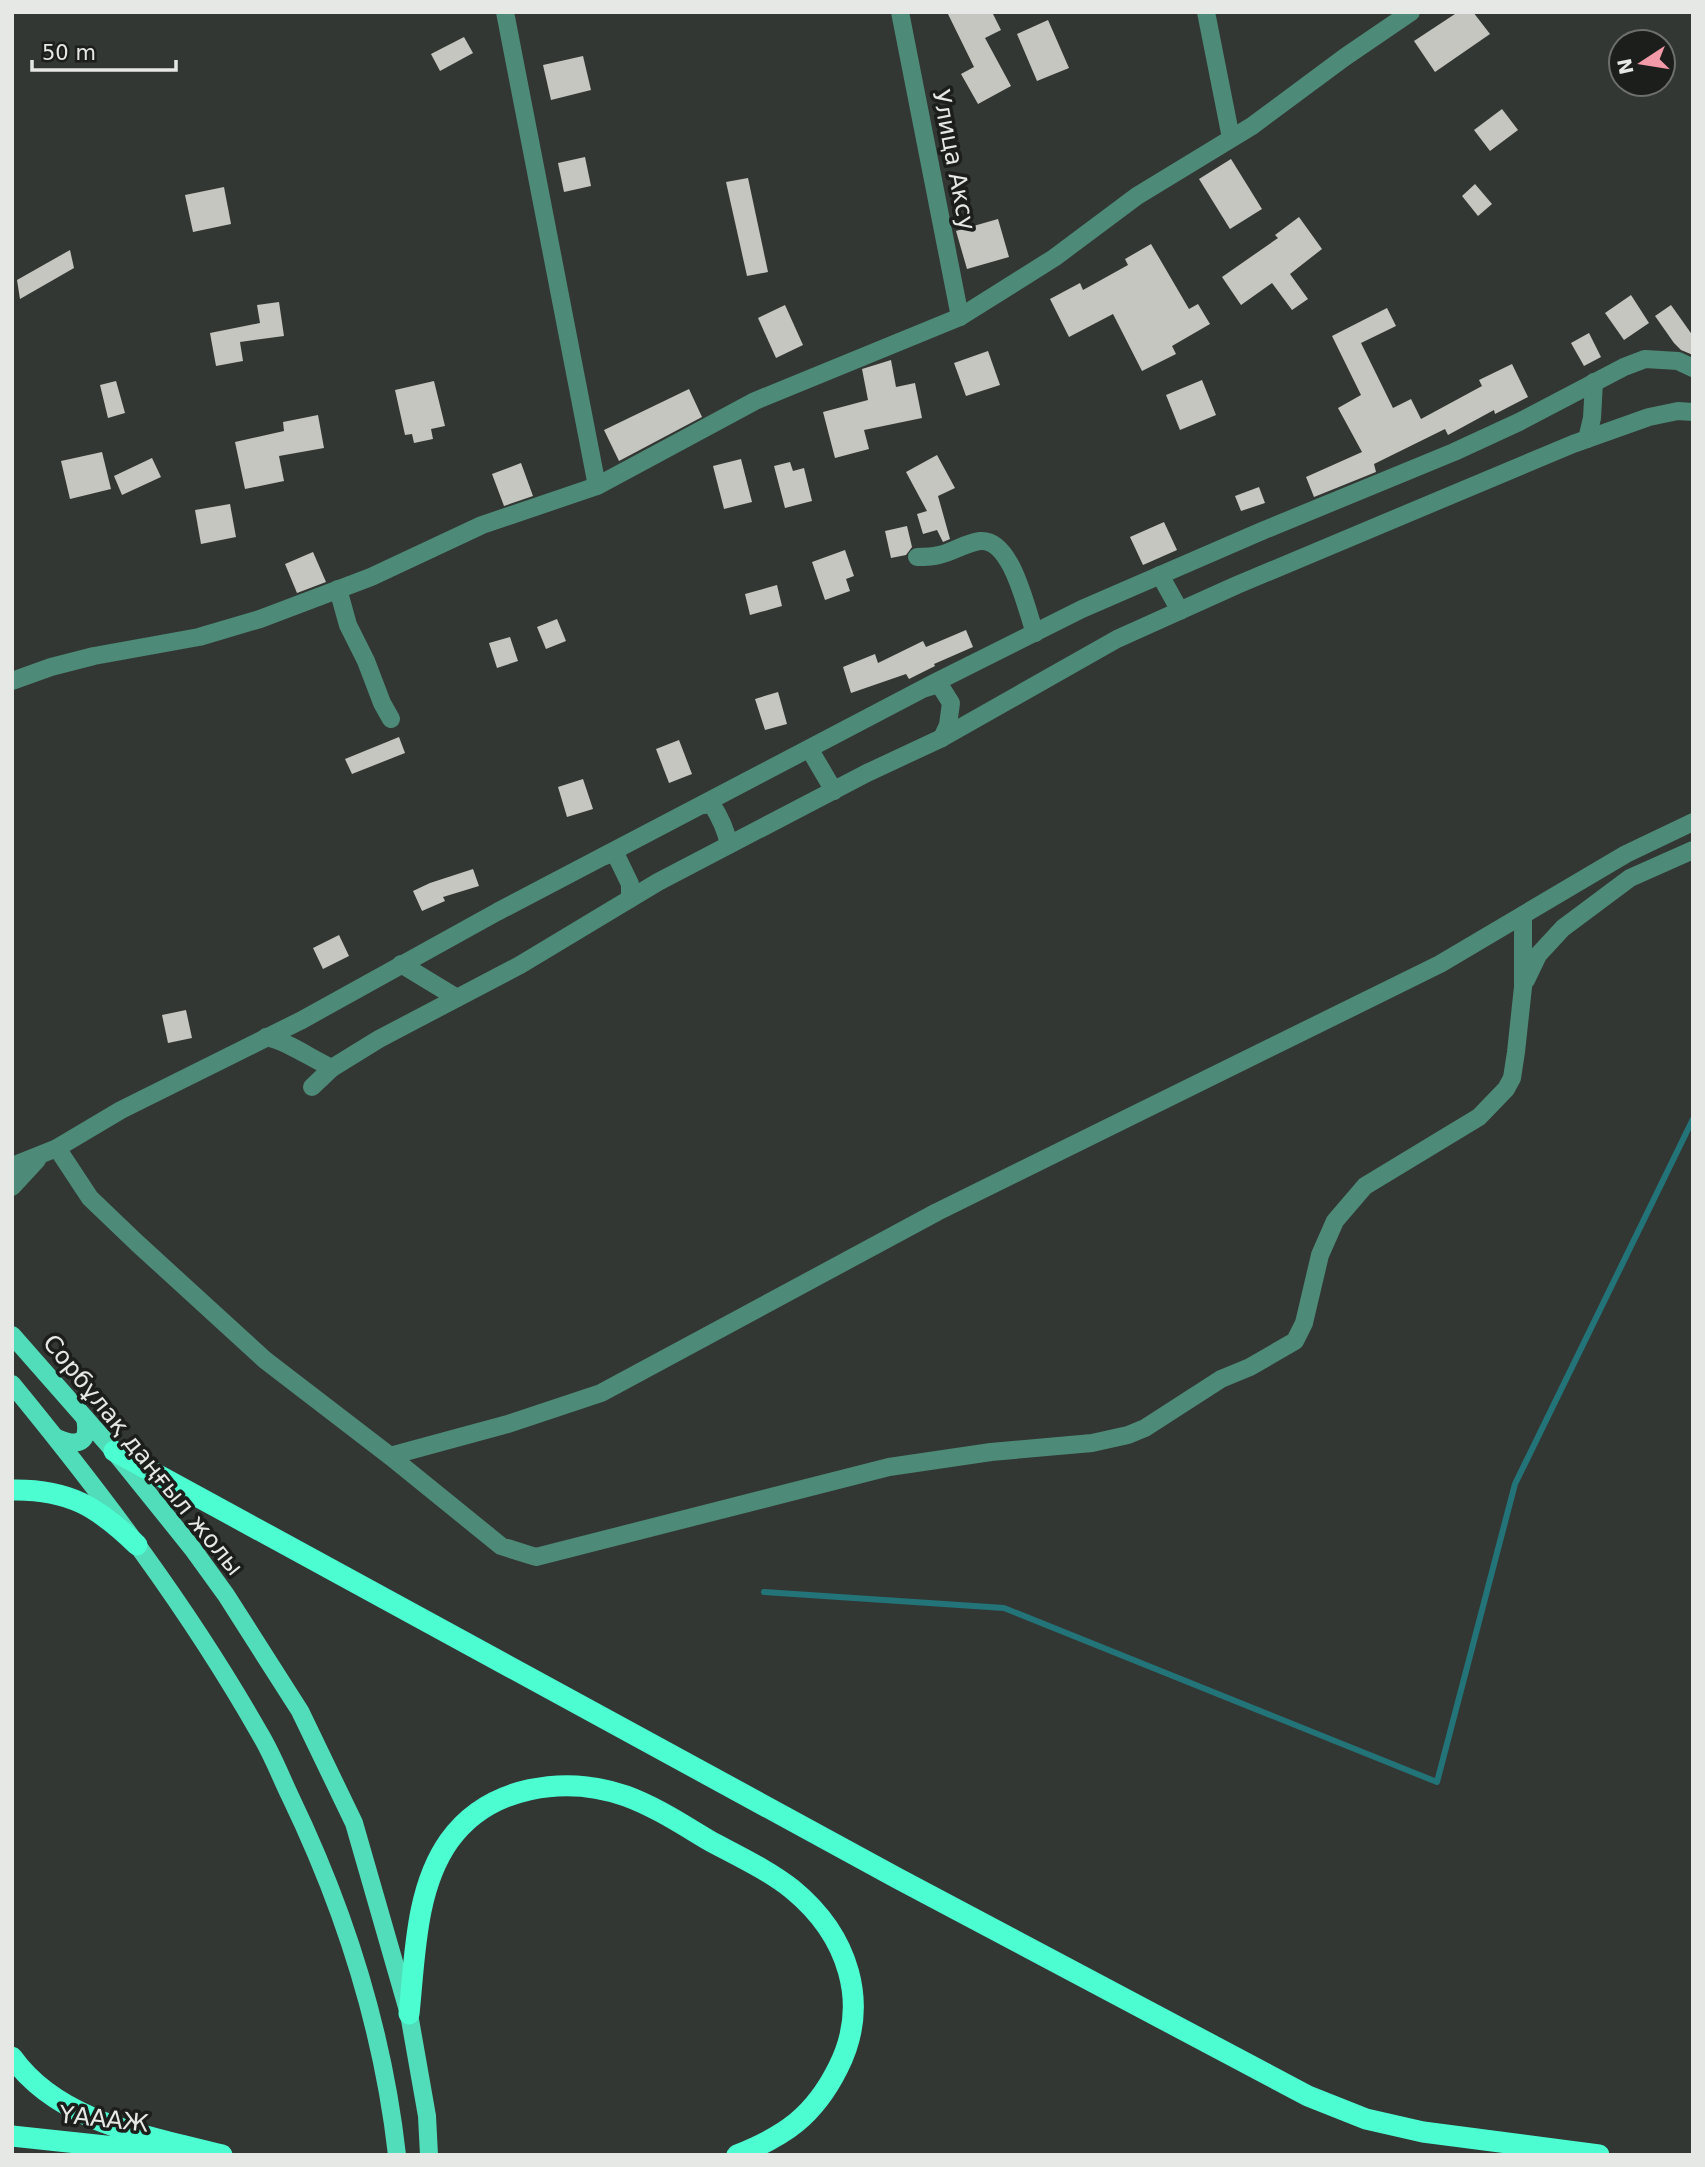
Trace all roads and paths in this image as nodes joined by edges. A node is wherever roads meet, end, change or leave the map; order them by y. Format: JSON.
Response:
{"nodes":[{"id":1,"x":505,"y":12,"type":"edge"},
{"id":2,"x":900,"y":12,"type":"edge"},
{"id":3,"x":1206,"y":12,"type":"edge"},
{"id":4,"x":1411,"y":12,"type":"edge"},
{"id":5,"x":1231,"y":138,"type":"junction"},
{"id":6,"x":960,"y":317,"type":"junction"},
{"id":7,"x":1693,"y":368,"type":"edge"},
{"id":8,"x":1594,"y":382,"type":"junction"},
{"id":9,"x":1688,"y":409,"type":"edge"},
{"id":10,"x":1587,"y":439,"type":"junction"},
{"id":11,"x":597,"y":486,"type":"junction"},
{"id":12,"x":917,"y":557,"type":"dead end"},
{"id":13,"x":1160,"y":575,"type":"junction"},
{"id":14,"x":338,"y":589,"type":"junction"},
{"id":15,"x":1180,"y":611,"type":"junction"},
{"id":16,"x":1035,"y":633,"type":"junction"},
{"id":17,"x":12,"y":681,"type":"edge"},
{"id":18,"x":923,"y":689,"type":"junction"},
{"id":19,"x":391,"y":719,"type":"dead end"},
{"id":20,"x":942,"y":738,"type":"junction"},
{"id":21,"x":810,"y":750,"type":"junction"},
{"id":22,"x":834,"y":791,"type":"junction"},
{"id":23,"x":704,"y":805,"type":"junction"},
{"id":24,"x":1693,"y":822,"type":"edge"},
{"id":25,"x":729,"y":845,"type":"junction"},
{"id":26,"x":1693,"y":850,"type":"edge"},
{"id":27,"x":604,"y":856,"type":"junction"},
{"id":28,"x":630,"y":899,"type":"junction"},
{"id":29,"x":1522,"y":915,"type":"junction"},
{"id":30,"x":401,"y":964,"type":"junction"},
{"id":31,"x":1522,"y":987,"type":"junction"},
{"id":32,"x":457,"y":998,"type":"junction"},
{"id":33,"x":266,"y":1037,"type":"junction"},
{"id":34,"x":332,"y":1068,"type":"junction"},
{"id":35,"x":312,"y":1087,"type":"dead end"},
{"id":36,"x":57,"y":1149,"type":"junction"},
{"id":37,"x":39,"y":1157,"type":"junction"},
{"id":38,"x":12,"y":1166,"type":"edge"},
{"id":39,"x":12,"y":1187,"type":"edge"},
{"id":40,"x":12,"y":1335,"type":"edge"},
{"id":41,"x":12,"y":1384,"type":"edge"},
{"id":42,"x":85,"y":1418,"type":"junction"},
{"id":43,"x":57,"y":1438,"type":"junction"},
{"id":44,"x":114,"y":1451,"type":"junction"},
{"id":45,"x":390,"y":1456,"type":"junction"},
{"id":46,"x":12,"y":1490,"type":"edge"},
{"id":47,"x":137,"y":1545,"type":"junction"},
{"id":48,"x":409,"y":2014,"type":"junction"},
{"id":49,"x":12,"y":2057,"type":"edge"},
{"id":50,"x":12,"y":2136,"type":"edge"},
{"id":51,"x":190,"y":2155,"type":"edge"},
{"id":52,"x":222,"y":2155,"type":"edge"},
{"id":53,"x":397,"y":2155,"type":"edge"},
{"id":54,"x":429,"y":2155,"type":"edge"},
{"id":55,"x":737,"y":2155,"type":"edge"},
{"id":56,"x":1599,"y":2155,"type":"edge"}],
"edges":[{"from":1,"to":11,"type":"street"},
{"from":2,"to":6,"type":"street","name":"Улица Аксу"},
{"from":3,"to":5,"type":"street"},
{"from":4,"to":5,"type":"street"},
{"from":5,"to":6,"type":"street"},
{"from":6,"to":11,"type":"street"},
{"from":7,"to":8,"type":"street"},
{"from":8,"to":10,"type":"street"},
{"from":8,"to":13,"type":"street"},
{"from":9,"to":10,"type":"street"},
{"from":10,"to":15,"type":"street"},
{"from":11,"to":14,"type":"street"},
{"from":12,"to":16,"type":"street"},
{"from":13,"to":15,"type":"street"},
{"from":13,"to":16,"type":"street"},
{"from":14,"to":17,"type":"street"},
{"from":14,"to":19,"type":"street"},
{"from":15,"to":20,"type":"street"},
{"from":16,"to":18,"type":"street"},
{"from":18,"to":20,"type":"street"},
{"from":18,"to":21,"type":"street"},
{"from":20,"to":22,"type":"street"},
{"from":21,"to":22,"type":"street"},
{"from":21,"to":23,"type":"street"},
{"from":22,"to":25,"type":"street"},
{"from":23,"to":25,"type":"street"},
{"from":23,"to":27,"type":"street"},
{"from":24,"to":29,"type":"street"},
{"from":25,"to":28,"type":"street"},
{"from":26,"to":31,"type":"street"},
{"from":27,"to":28,"type":"street"},
{"from":27,"to":30,"type":"street"},
{"from":28,"to":32,"type":"street"},
{"from":29,"to":31,"type":"street"},
{"from":29,"to":45,"type":"street"},
{"from":30,"to":32,"type":"street"},
{"from":30,"to":33,"type":"street"},
{"from":31,"to":45,"type":"street"},
{"from":32,"to":34,"type":"street"},
{"from":33,"to":34,"type":"street"},
{"from":33,"to":36,"type":"street"},
{"from":34,"to":35,"type":"street"},
{"from":36,"to":37,"type":"street"},
{"from":36,"to":45,"type":"street"},
{"from":37,"to":38,"type":"street"},
{"from":37,"to":39,"type":"street"},
{"from":40,"to":42,"type":"main road","name":"Сорбұлақ даңғыл жолы"},
{"from":41,"to":43,"type":"main road"},
{"from":42,"to":43,"type":"main road"},
{"from":42,"to":44,"type":"main road","name":"Сорбұлақ даңғыл жолы"},
{"from":43,"to":47,"type":"main road"},
{"from":44,"to":48,"type":"main road","name":"Сорбұлақ даңғыл жолы"},
{"from":44,"to":56,"type":"highway"},
{"from":46,"to":47,"type":"highway"},
{"from":47,"to":53,"type":"main road"},
{"from":48,"to":54,"type":"main road","name":"Сорбұлақ даңғыл жолы"},
{"from":48,"to":55,"type":"highway"},
{"from":49,"to":52,"type":"highway"},
{"from":50,"to":51,"type":"highway","name":"ҮАААЖ"}]}
